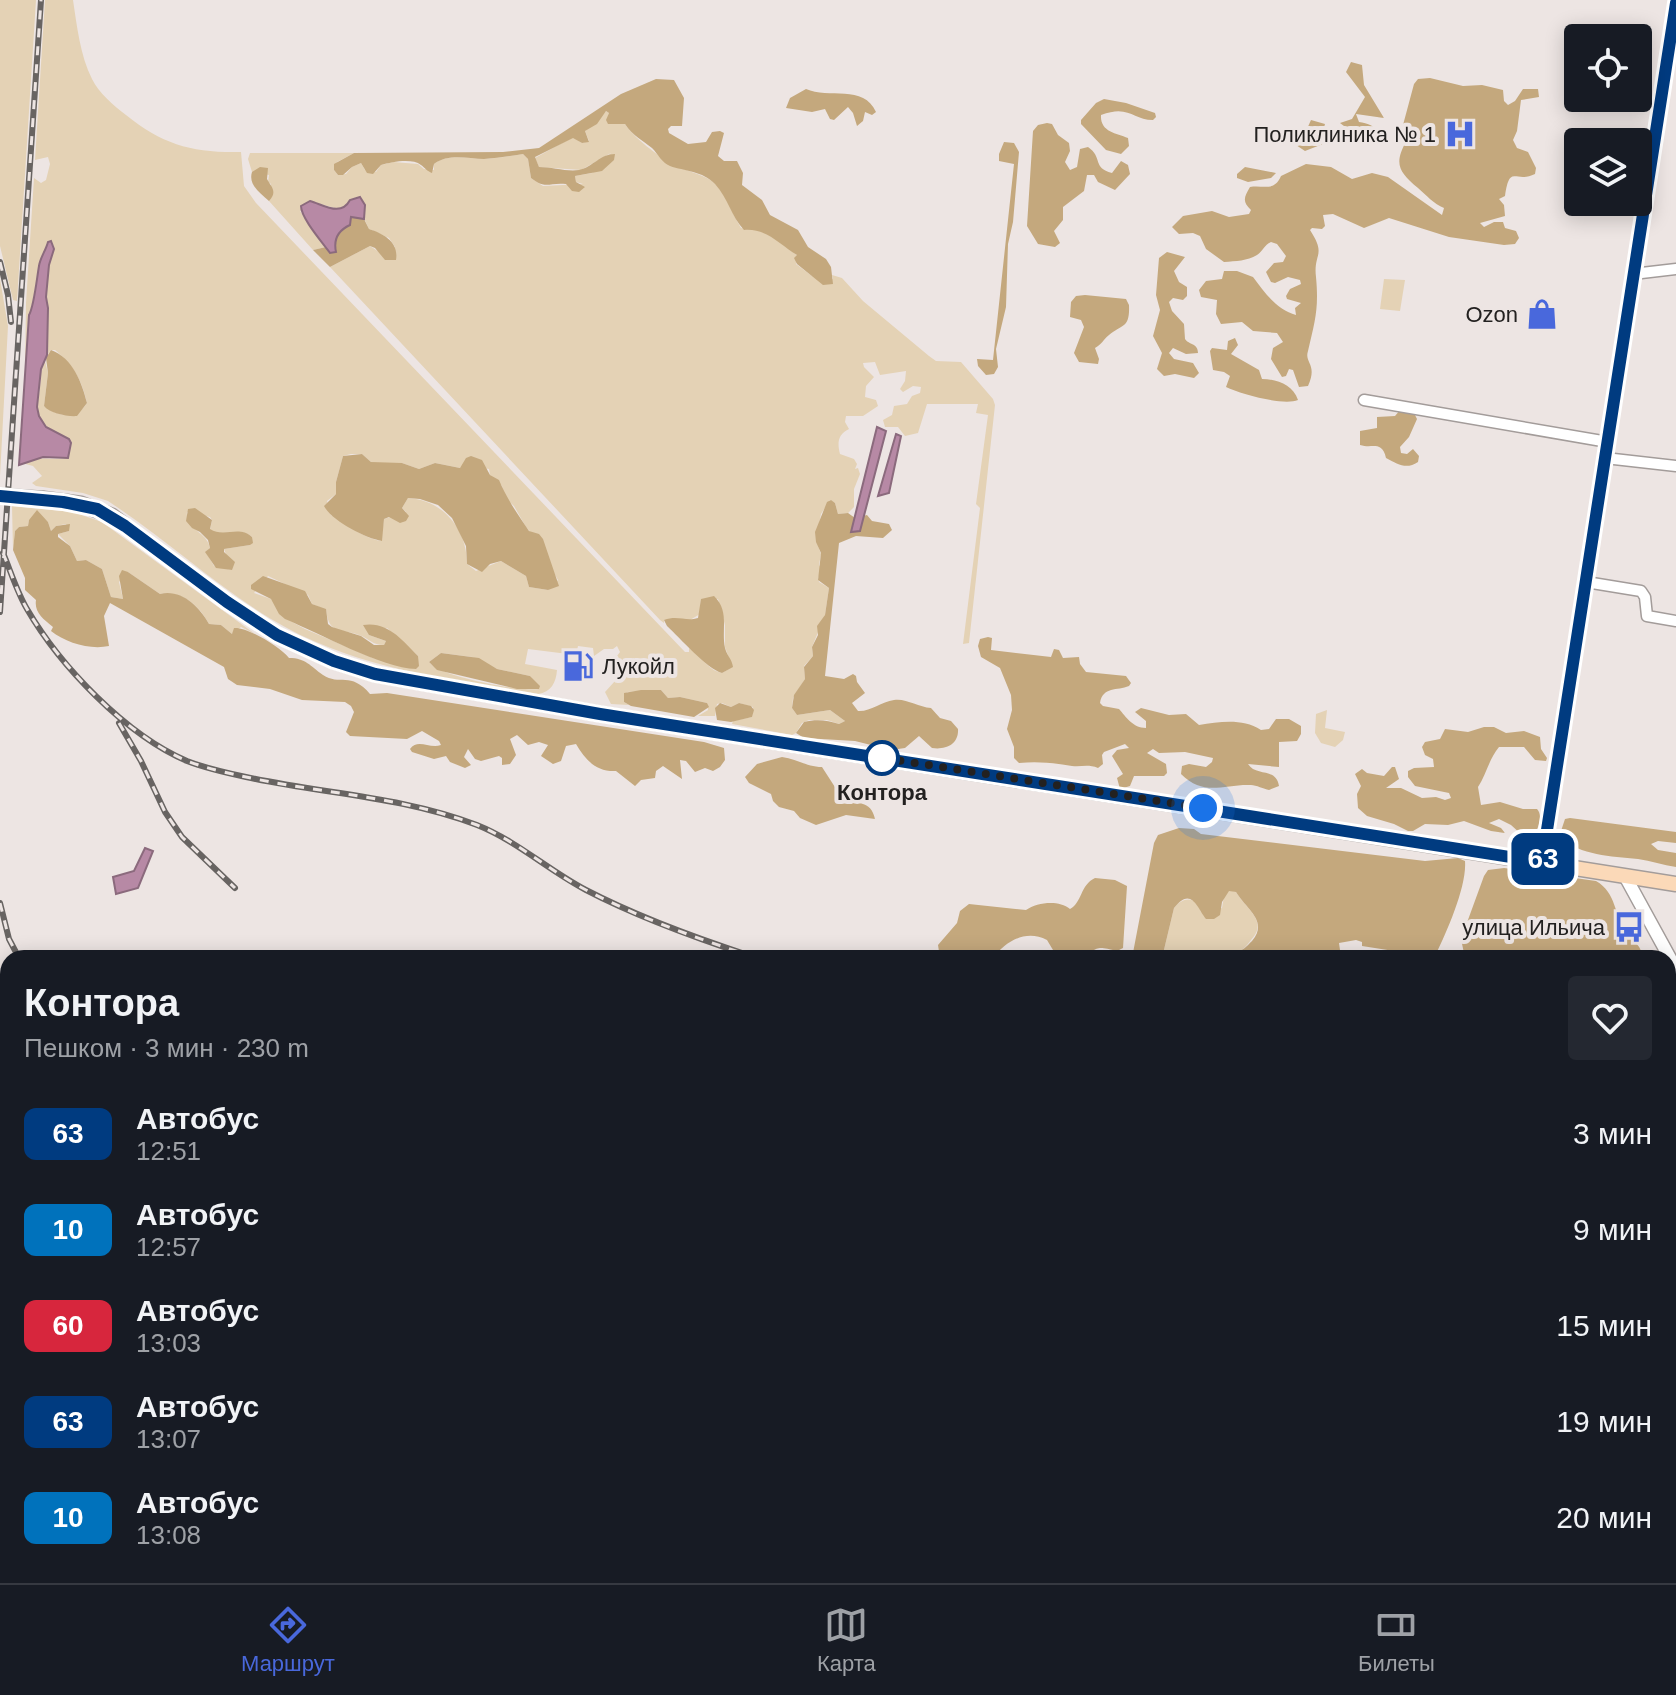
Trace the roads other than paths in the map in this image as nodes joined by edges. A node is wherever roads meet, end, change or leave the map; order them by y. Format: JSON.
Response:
{"nodes":[{"id":1,"x":1676,"y":3,"type":"edge"},
{"id":2,"x":1676,"y":269,"type":"edge"},
{"id":3,"x":1633,"y":274,"type":"junction"},
{"id":4,"x":1364,"y":400,"type":"dead end"},
{"id":5,"x":1608,"y":442,"type":"junction"},
{"id":6,"x":1605,"y":458,"type":"junction"},
{"id":7,"x":1676,"y":466,"type":"edge"},
{"id":8,"x":0,"y":496,"type":"edge"},
{"id":9,"x":1586,"y":582,"type":"junction"},
{"id":10,"x":1676,"y":621,"type":"edge"},
{"id":11,"x":1542,"y":862,"type":"junction"},
{"id":12,"x":1625,"y":876,"type":"junction"},
{"id":13,"x":1676,"y":884,"type":"edge"},
{"id":14,"x":1666,"y":950,"type":"edge"}],
"edges":[{"from":1,"to":3,"type":"street"},
{"from":2,"to":3,"type":"street"},
{"from":3,"to":5,"type":"street"},
{"from":4,"to":5,"type":"street"},
{"from":5,"to":6,"type":"street"},
{"from":6,"to":7,"type":"street"},
{"from":6,"to":9,"type":"street"},
{"from":8,"to":11,"type":"main road","bridge":true},
{"from":9,"to":10,"type":"street"},
{"from":9,"to":11,"type":"street"},
{"from":11,"to":12,"type":"main road"},
{"from":12,"to":13,"type":"main road"},
{"from":12,"to":14,"type":"street"}]}
